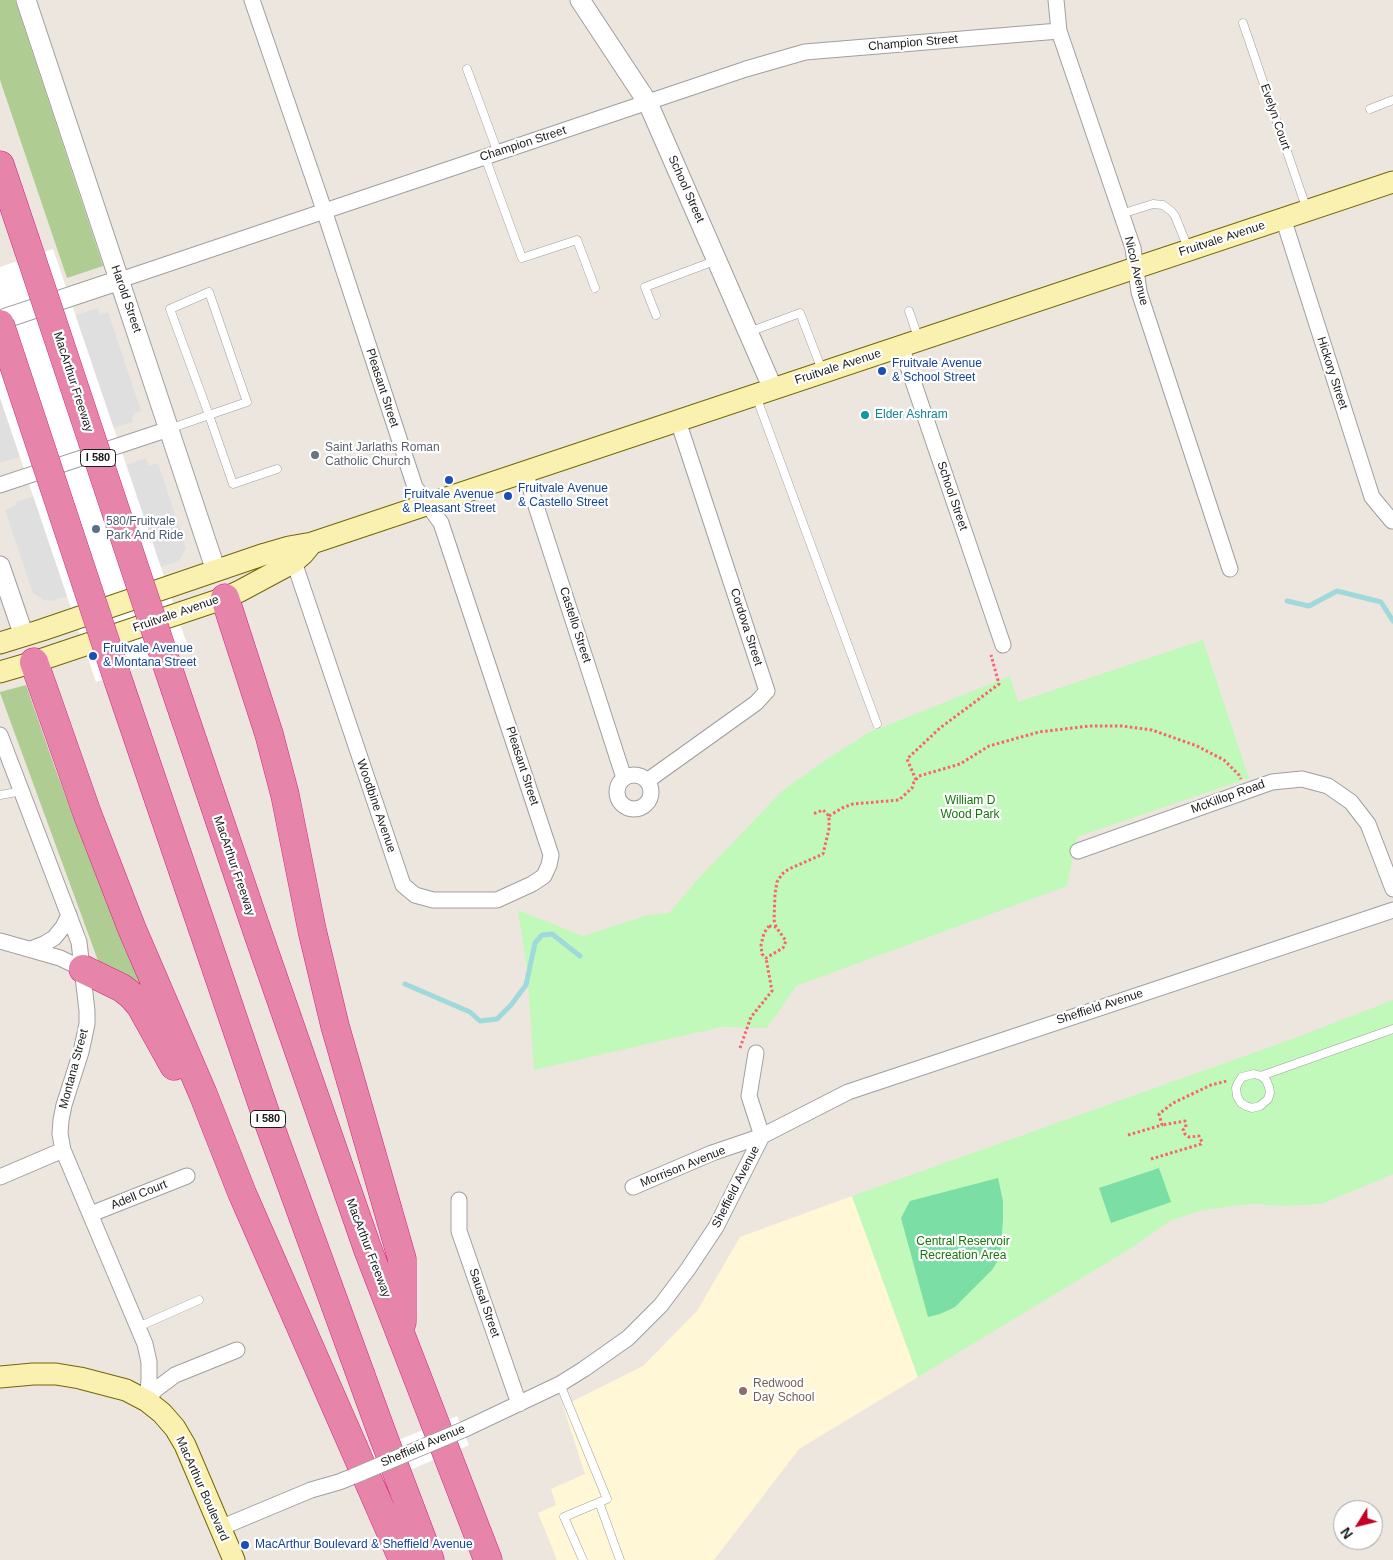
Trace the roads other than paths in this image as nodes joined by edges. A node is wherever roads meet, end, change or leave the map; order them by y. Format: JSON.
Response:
{"nodes":[{"id":1,"x":26,"y":0,"type":"edge"},
{"id":2,"x":252,"y":0,"type":"edge"},
{"id":3,"x":580,"y":0,"type":"edge"},
{"id":4,"x":1056,"y":0,"type":"edge"},
{"id":5,"x":1243,"y":23,"type":"dead end"},
{"id":6,"x":1059,"y":31,"type":"junction"},
{"id":7,"x":467,"y":69,"type":"dead end"},
{"id":8,"x":1393,"y":100,"type":"edge"},
{"id":9,"x":648,"y":103,"type":"junction"},
{"id":10,"x":1370,"y":109,"type":"dead end"},
{"id":11,"x":492,"y":155,"type":"junction"},
{"id":12,"x":0,"y":164,"type":"edge"},
{"id":13,"x":1393,"y":182,"type":"edge"},
{"id":14,"x":324,"y":211,"type":"junction"},
{"id":15,"x":1307,"y":211,"type":"junction"},
{"id":16,"x":1121,"y":214,"type":"junction"},
{"id":17,"x":1283,"y":218,"type":"junction"},
{"id":18,"x":1189,"y":250,"type":"junction"},
{"id":19,"x":717,"y":260,"type":"junction"},
{"id":20,"x":1136,"y":268,"type":"junction"},
{"id":21,"x":120,"y":280,"type":"junction"},
{"id":22,"x":595,"y":288,"type":"dead end"},
{"id":23,"x":909,"y":311,"type":"dead end"},
{"id":24,"x":656,"y":315,"type":"dead end"},
{"id":25,"x":0,"y":320,"type":"edge"},
{"id":26,"x":0,"y":324,"type":"edge"},
{"id":27,"x":749,"y":332,"type":"junction"},
{"id":28,"x":910,"y":343,"type":"junction"},
{"id":29,"x":823,"y":372,"type":"junction"},
{"id":30,"x":764,"y":392,"type":"junction"},
{"id":31,"x":209,"y":415,"type":"junction"},
{"id":32,"x":678,"y":421,"type":"junction"},
{"id":33,"x":169,"y":429,"type":"junction"},
{"id":34,"x":277,"y":469,"type":"dead end"},
{"id":35,"x":525,"y":472,"type":"junction"},
{"id":36,"x":0,"y":485,"type":"edge"},
{"id":37,"x":427,"y":504,"type":"junction"},
{"id":38,"x":1392,"y":521,"type":"dead end"},
{"id":39,"x":312,"y":543,"type":"junction"},
{"id":40,"x":294,"y":562,"type":"junction"},
{"id":41,"x":0,"y":566,"type":"edge"},
{"id":42,"x":1230,"y":569,"type":"dead end"},
{"id":43,"x":216,"y":571,"type":"junction"},
{"id":44,"x":225,"y":598,"type":"junction"},
{"id":45,"x":24,"y":636,"type":"junction"},
{"id":46,"x":0,"y":642,"type":"edge"},
{"id":47,"x":1002,"y":645,"type":"road end"},
{"id":48,"x":34,"y":662,"type":"junction"},
{"id":49,"x":0,"y":672,"type":"edge"},
{"id":50,"x":877,"y":724,"type":"dead end"},
{"id":51,"x":0,"y":735,"type":"edge"},
{"id":52,"x":624,"y":778,"type":"junction"},
{"id":53,"x":647,"y":782,"type":"junction"},
{"id":54,"x":22,"y":791,"type":"junction"},
{"id":55,"x":0,"y":795,"type":"edge"},
{"id":56,"x":1078,"y":851,"type":"dead end"},
{"id":57,"x":552,"y":855,"type":"joint"},
{"id":58,"x":1393,"y":889,"type":"edge"},
{"id":59,"x":1393,"y":910,"type":"edge"},
{"id":60,"x":69,"y":915,"type":"junction"},
{"id":61,"x":0,"y":941,"type":"edge"},
{"id":62,"x":31,"y":949,"type":"junction"},
{"id":63,"x":83,"y":969,"type":"junction"},
{"id":64,"x":1393,"y":1028,"type":"edge"},
{"id":65,"x":756,"y":1053,"type":"dead end"},
{"id":66,"x":1261,"y":1076,"type":"junction"},
{"id":67,"x":762,"y":1136,"type":"junction"},
{"id":68,"x":63,"y":1150,"type":"junction"},
{"id":69,"x":0,"y":1176,"type":"edge"},
{"id":70,"x":187,"y":1176,"type":"dead end"},
{"id":71,"x":632,"y":1188,"type":"dead end"},
{"id":72,"x":242,"y":1193,"type":"junction"},
{"id":73,"x":458,"y":1200,"type":"dead end"},
{"id":74,"x":91,"y":1214,"type":"junction"},
{"id":75,"x":199,"y":1300,"type":"dead end"},
{"id":76,"x":138,"y":1328,"type":"junction"},
{"id":77,"x":402,"y":1338,"type":"junction"},
{"id":78,"x":237,"y":1350,"type":"dead end"},
{"id":79,"x":0,"y":1377,"type":"edge"},
{"id":80,"x":560,"y":1384,"type":"junction"},
{"id":81,"x":147,"y":1400,"type":"junction"},
{"id":82,"x":520,"y":1404,"type":"junction"},
{"id":83,"x":600,"y":1502,"type":"junction"},
{"id":84,"x":220,"y":1528,"type":"junction"},
{"id":85,"x":234,"y":1560,"type":"edge"},
{"id":86,"x":403,"y":1560,"type":"edge"},
{"id":87,"x":430,"y":1560,"type":"edge"},
{"id":88,"x":488,"y":1560,"type":"edge"},
{"id":89,"x":583,"y":1560,"type":"edge"},
{"id":90,"x":620,"y":1560,"type":"edge"}],
"edges":[{"from":1,"to":21,"type":"street","name":"Harold Street"},
{"from":2,"to":14,"type":"street","name":"Pleasant Street"},
{"from":3,"to":9,"type":"street","name":"School Street"},
{"from":4,"to":6,"type":"street","name":"Nicol Avenue"},
{"from":5,"to":15,"type":"lane","name":"Evelyn Court"},
{"from":6,"to":9,"type":"street","name":"Champion Street"},
{"from":6,"to":16,"type":"street","name":"Nicol Avenue"},
{"from":7,"to":11,"type":"lane"},
{"from":8,"to":10,"type":"lane"},
{"from":9,"to":11,"type":"street","name":"Champion Street"},
{"from":9,"to":19,"type":"street","name":"School Street"},
{"from":11,"to":14,"type":"street","name":"Champion Street"},
{"from":11,"to":22,"type":"lane"},
{"from":12,"to":77,"type":"highway","name":"MacArthur Freeway","number":"I 580","bridge":true},
{"from":13,"to":15,"type":"main road","name":"Fruitvale Avenue"},
{"from":14,"to":21,"type":"street","name":"Champion Street"},
{"from":14,"to":37,"type":"street","name":"Pleasant Street"},
{"from":15,"to":17,"type":"main road","name":"Fruitvale Avenue"},
{"from":16,"to":18,"type":"lane"},
{"from":16,"to":20,"type":"street","name":"Nicol Avenue"},
{"from":17,"to":18,"type":"main road","name":"Fruitvale Avenue"},
{"from":17,"to":38,"type":"street","name":"Hickory Street"},
{"from":18,"to":20,"type":"main road","name":"Fruitvale Avenue"},
{"from":19,"to":24,"type":"lane"},
{"from":19,"to":27,"type":"street","name":"School Street"},
{"from":20,"to":28,"type":"main road","name":"Fruitvale Avenue"},
{"from":20,"to":42,"type":"street","name":"Nicol Avenue"},
{"from":21,"to":25,"type":"street","name":"Champion Street"},
{"from":21,"to":33,"type":"street","name":"Harold Street"},
{"from":23,"to":28,"type":"lane"},
{"from":26,"to":87,"type":"highway","number":"I 580","bridge":true},
{"from":27,"to":29,"type":"lane"},
{"from":27,"to":30,"type":"street","name":"School Street"},
{"from":28,"to":29,"type":"main road","name":"Fruitvale Avenue"},
{"from":28,"to":47,"type":"street","name":"School Street"},
{"from":29,"to":30,"type":"main road","name":"Fruitvale Avenue"},
{"from":30,"to":32,"type":"main road","name":"Fruitvale Avenue"},
{"from":30,"to":50,"type":"lane"},
{"from":31,"to":31,"type":"lane"},
{"from":31,"to":33,"type":"lane"},
{"from":31,"to":34,"type":"lane"},
{"from":32,"to":35,"type":"main road","name":"Fruitvale Avenue"},
{"from":32,"to":53,"type":"street","name":"Cordova Street"},
{"from":33,"to":36,"type":"street"},
{"from":33,"to":43,"type":"street","name":"Harold Street"},
{"from":35,"to":37,"type":"main road","name":"Fruitvale Avenue"},
{"from":35,"to":52,"type":"street","name":"Castello Street"},
{"from":37,"to":39,"type":"main road","name":"Fruitvale Avenue"},
{"from":37,"to":57,"type":"street","name":"Pleasant Street"},
{"from":39,"to":40,"type":"main road","name":"Fruitvale Avenue"},
{"from":39,"to":43,"type":"main road","name":"Fruitvale Avenue"},
{"from":40,"to":44,"type":"main road","name":"Fruitvale Avenue"},
{"from":40,"to":57,"type":"street","name":"Woodbine Avenue"},
{"from":41,"to":45,"type":"street"},
{"from":43,"to":44,"type":"main road","name":"Harold Street"},
{"from":43,"to":45,"type":"main road","name":"Fruitvale Avenue"},
{"from":44,"to":48,"type":"main road","name":"Fruitvale Avenue"},
{"from":44,"to":77,"type":"highway"},
{"from":45,"to":46,"type":"main road","name":"Fruitvale Avenue"},
{"from":45,"to":48,"type":"main road"},
{"from":48,"to":49,"type":"main road","name":"Fruitvale Avenue"},
{"from":48,"to":72,"type":"highway"},
{"from":51,"to":54,"type":"street","name":"Montana Street"},
{"from":52,"to":53,"type":"street"},
{"from":52,"to":53,"type":"street"},
{"from":54,"to":55,"type":"lane"},
{"from":54,"to":60,"type":"street","name":"Montana Street"},
{"from":56,"to":58,"type":"street","name":"McKillop Road"},
{"from":59,"to":67,"type":"street","name":"Sheffield Avenue"},
{"from":60,"to":62,"type":"street"},
{"from":60,"to":63,"type":"street","name":"Montana Street"},
{"from":61,"to":62,"type":"street"},
{"from":62,"to":63,"type":"street"},
{"from":63,"to":68,"type":"street","name":"Montana Street"},
{"from":63,"to":72,"type":"highway"},
{"from":64,"to":66,"type":"lane"},
{"from":65,"to":67,"type":"street"},
{"from":66,"to":66,"type":"lane"},
{"from":67,"to":71,"type":"street","name":"Morrison Avenue"},
{"from":67,"to":80,"type":"street","name":"Sheffield Avenue"},
{"from":68,"to":69,"type":"street"},
{"from":68,"to":74,"type":"street","name":"Montana Street"},
{"from":70,"to":74,"type":"street","name":"Adell Court"},
{"from":72,"to":86,"type":"highway"},
{"from":73,"to":82,"type":"street","name":"Sausal Street"},
{"from":74,"to":76,"type":"street","name":"Montana Street"},
{"from":75,"to":76,"type":"lane"},
{"from":76,"to":81,"type":"street","name":"Montana Street"},
{"from":77,"to":88,"type":"highway","name":"MacArthur Freeway","number":"I 580"},
{"from":78,"to":81,"type":"street"},
{"from":79,"to":81,"type":"main road","name":"MacArthur Boulevard"},
{"from":80,"to":82,"type":"street","name":"Sheffield Avenue"},
{"from":80,"to":83,"type":"lane"},
{"from":81,"to":84,"type":"main road","name":"MacArthur Boulevard"},
{"from":82,"to":84,"type":"street","name":"Sheffield Avenue","bridge":true},
{"from":83,"to":89,"type":"lane"},
{"from":83,"to":90,"type":"lane"},
{"from":84,"to":85,"type":"main road","name":"MacArthur Boulevard"}]}
